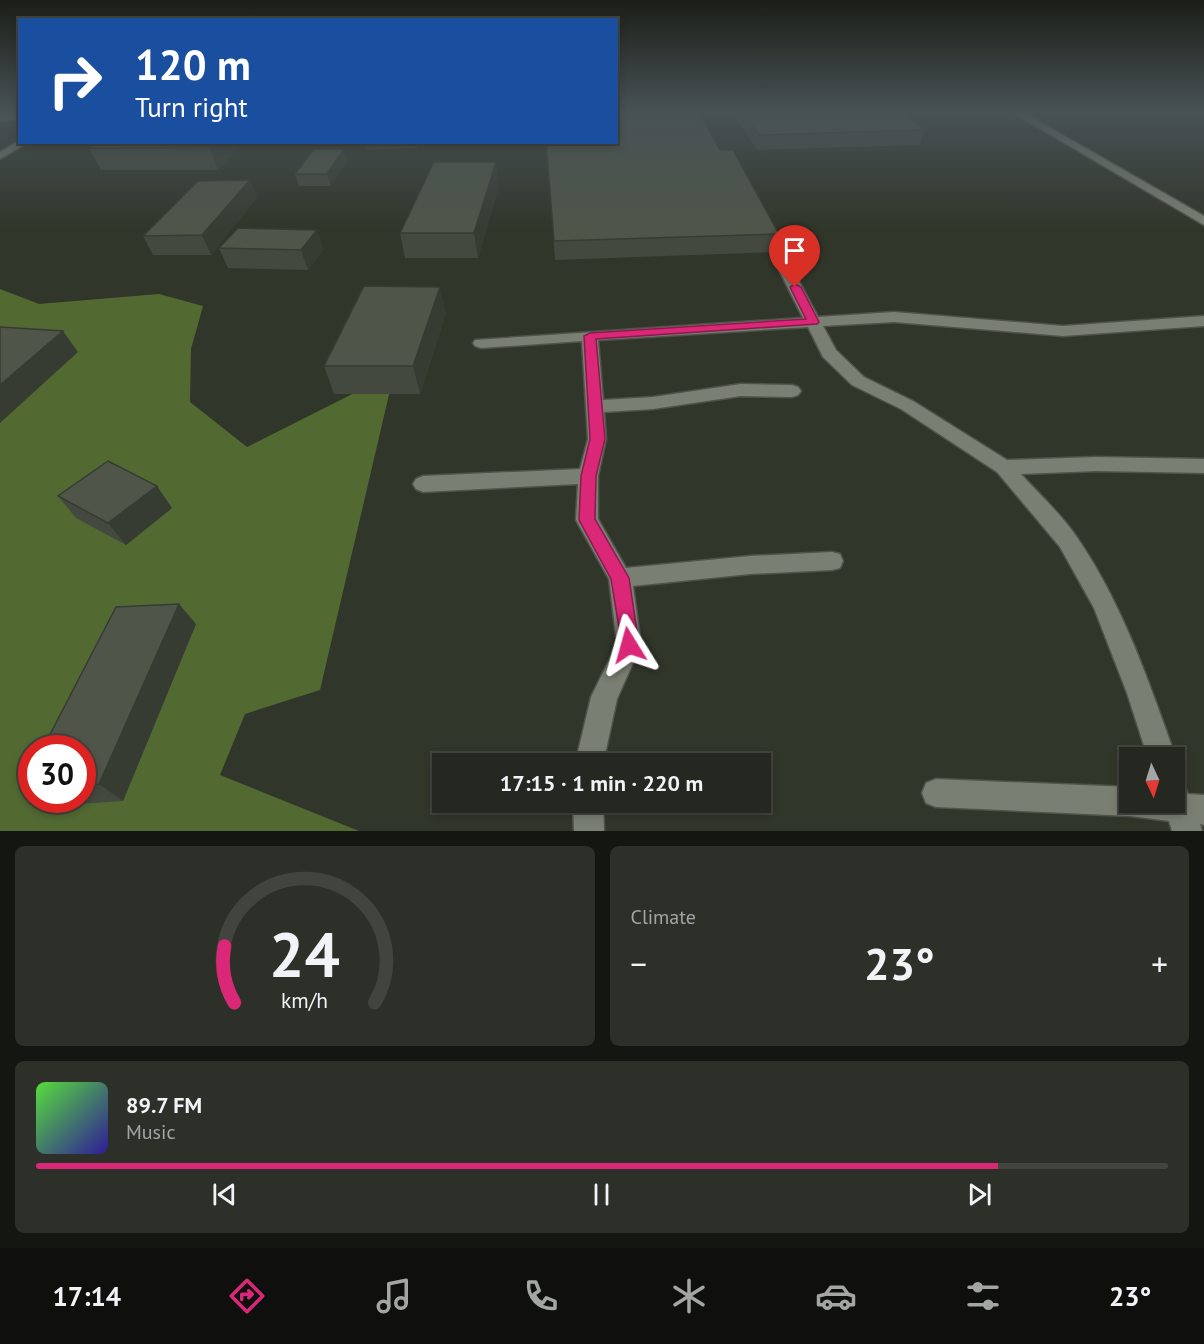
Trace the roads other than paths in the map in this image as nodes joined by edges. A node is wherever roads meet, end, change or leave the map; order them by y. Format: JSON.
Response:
{"nodes":[{"id":1,"x":1081,"y":150,"type":"edge"},
{"id":2,"x":1204,"y":221,"type":"edge"},
{"id":3,"x":786,"y":270,"type":"dead end"},
{"id":4,"x":1204,"y":321,"type":"edge"},
{"id":5,"x":813,"y":322,"type":"junction"},
{"id":6,"x":590,"y":336,"type":"junction"},
{"id":7,"x":481,"y":343,"type":"dead end"},
{"id":8,"x":792,"y":391,"type":"dead end"},
{"id":9,"x":596,"y":406,"type":"junction"},
{"id":10,"x":1204,"y":466,"type":"edge"},
{"id":11,"x":1004,"y":467,"type":"junction"},
{"id":12,"x":588,"y":476,"type":"junction"},
{"id":13,"x":423,"y":484,"type":"dead end"},
{"id":14,"x":832,"y":561,"type":"dead end"},
{"id":15,"x":620,"y":578,"type":"junction"},
{"id":16,"x":1158,"y":747,"type":"edge"},
{"id":17,"x":591,"y":753,"type":"edge"},
{"id":18,"x":936,"y":794,"type":"dead end"},
{"id":19,"x":1119,"y":802,"type":"edge"},
{"id":20,"x":588,"y":813,"type":"edge"},
{"id":21,"x":589,"y":831,"type":"edge"}],
"edges":[{"from":1,"to":2,"type":"street"},
{"from":3,"to":5,"type":"street"},
{"from":4,"to":5,"type":"street"},
{"from":5,"to":6,"type":"street"},
{"from":5,"to":11,"type":"street"},
{"from":6,"to":7,"type":"street"},
{"from":6,"to":9,"type":"street"},
{"from":8,"to":9,"type":"street"},
{"from":9,"to":12,"type":"street"},
{"from":10,"to":11,"type":"street"},
{"from":11,"to":16,"type":"street"},
{"from":12,"to":13,"type":"street"},
{"from":12,"to":15,"type":"street"},
{"from":14,"to":15,"type":"street"},
{"from":15,"to":17,"type":"street"},
{"from":18,"to":19,"type":"street"},
{"from":20,"to":21,"type":"street"}]}
